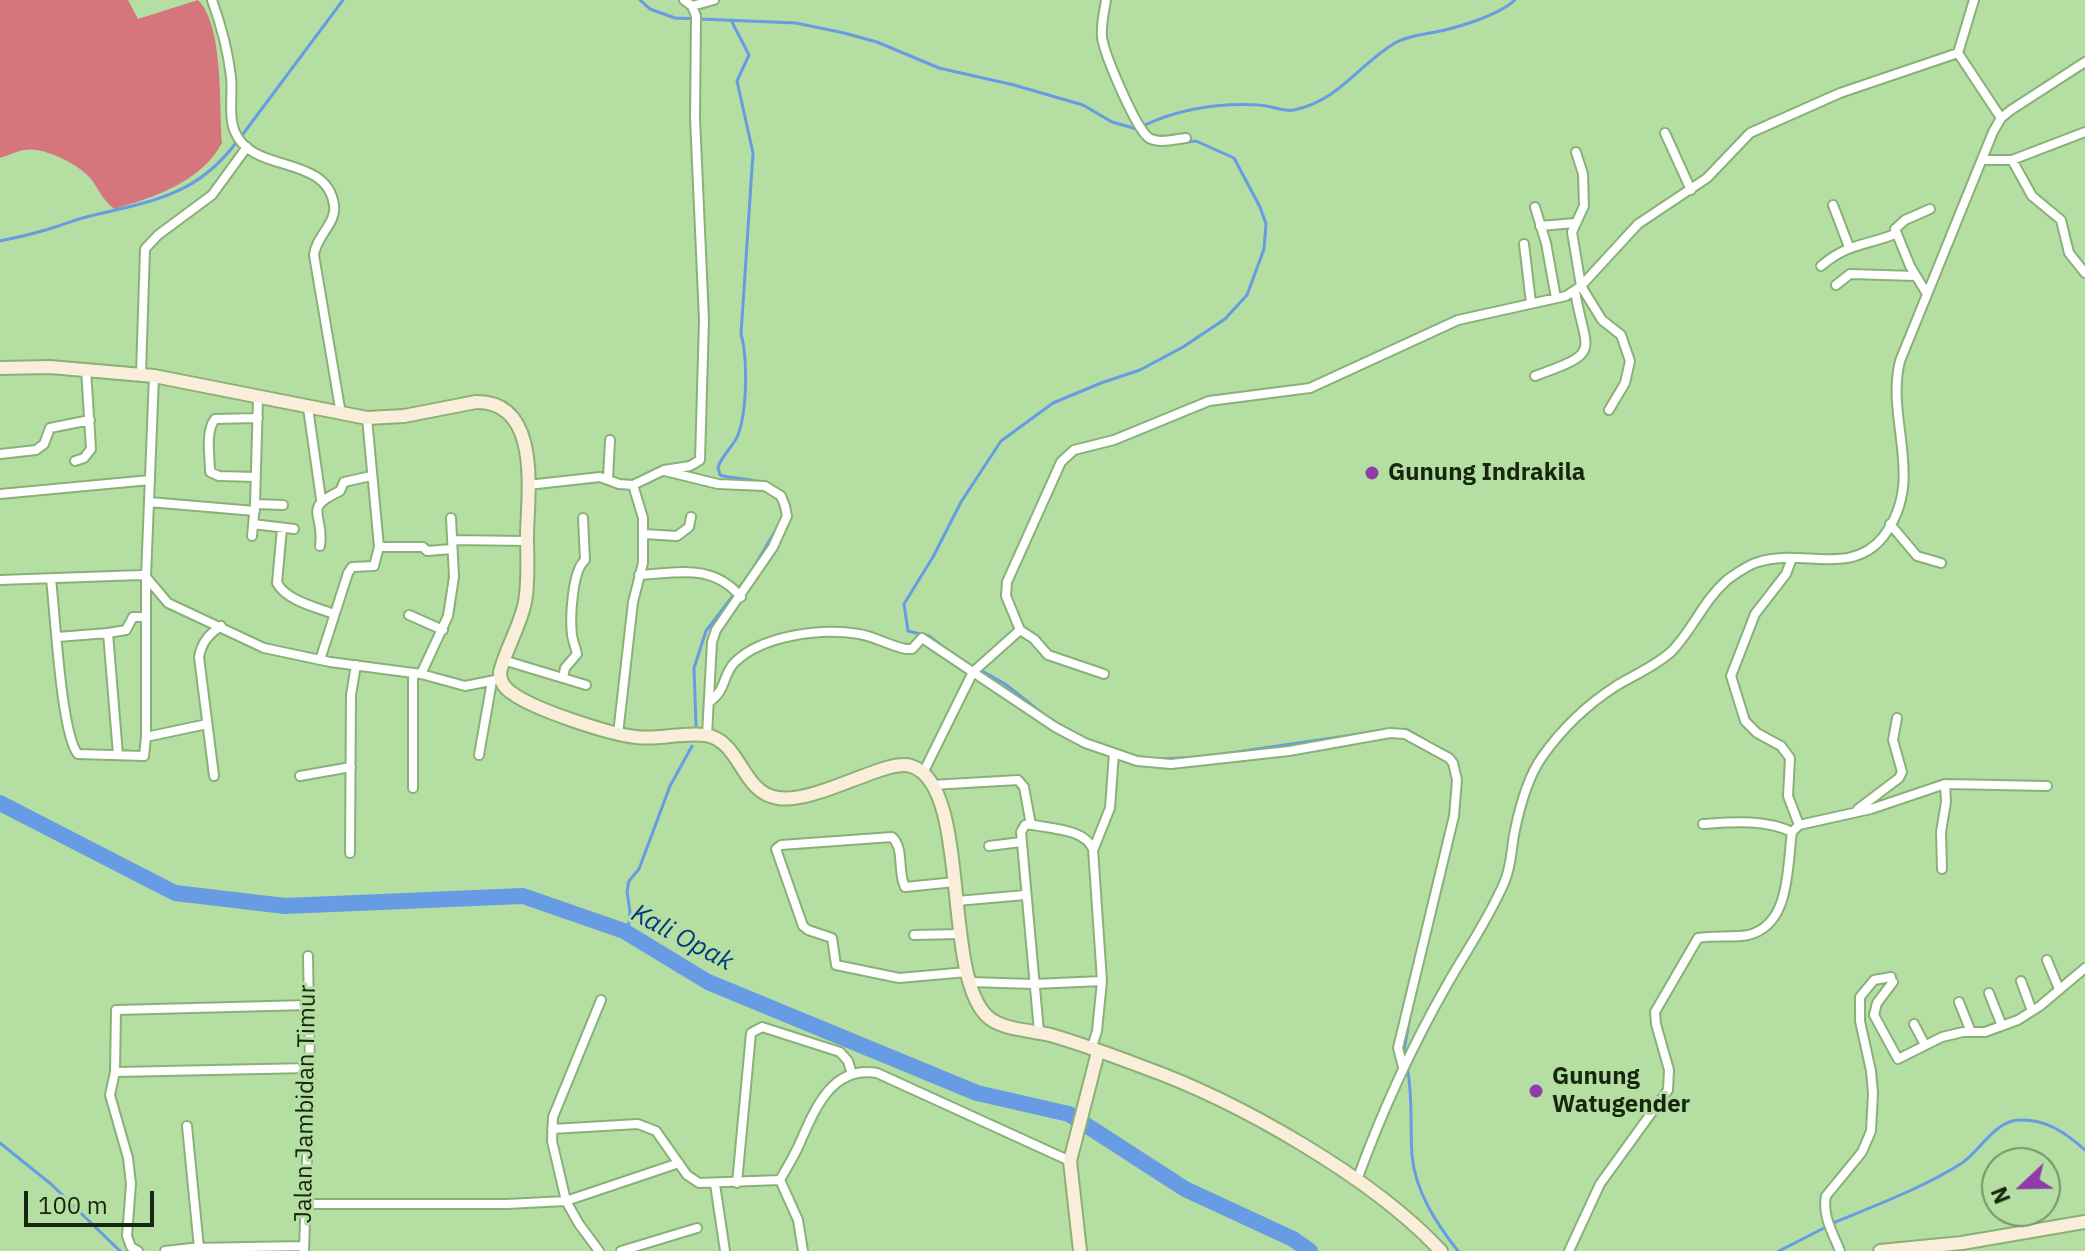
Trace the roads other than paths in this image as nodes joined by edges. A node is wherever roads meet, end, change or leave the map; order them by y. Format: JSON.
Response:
{"nodes":[{"id":1,"x":212,"y":0,"type":"edge"},
{"id":2,"x":684,"y":0,"type":"edge"},
{"id":3,"x":714,"y":0,"type":"edge"},
{"id":4,"x":1106,"y":0,"type":"edge"},
{"id":5,"x":1974,"y":0,"type":"edge"},
{"id":6,"x":692,"y":6,"type":"junction"},
{"id":7,"x":1958,"y":53,"type":"junction"},
{"id":8,"x":2085,"y":62,"type":"edge"},
{"id":9,"x":2001,"y":118,"type":"junction"},
{"id":10,"x":2085,"y":132,"type":"edge"},
{"id":11,"x":1665,"y":133,"type":"dead end"},
{"id":12,"x":1186,"y":138,"type":"dead end"},
{"id":13,"x":247,"y":147,"type":"junction"},
{"id":14,"x":1576,"y":152,"type":"dead end"},
{"id":15,"x":1983,"y":160,"type":"junction"},
{"id":16,"x":2012,"y":160,"type":"junction"},
{"id":17,"x":1691,"y":190,"type":"junction"},
{"id":18,"x":1833,"y":205,"type":"dead end"},
{"id":19,"x":1535,"y":207,"type":"dead end"},
{"id":20,"x":1930,"y":209,"type":"dead end"},
{"id":21,"x":1575,"y":223,"type":"junction"},
{"id":22,"x":1540,"y":226,"type":"junction"},
{"id":23,"x":1895,"y":234,"type":"junction"},
{"id":24,"x":1524,"y":244,"type":"dead end"},
{"id":25,"x":1849,"y":247,"type":"junction"},
{"id":26,"x":1821,"y":266,"type":"dead end"},
{"id":27,"x":2085,"y":273,"type":"edge"},
{"id":28,"x":1915,"y":276,"type":"junction"},
{"id":29,"x":1836,"y":285,"type":"dead end"},
{"id":30,"x":1578,"y":288,"type":"junction"},
{"id":31,"x":1927,"y":294,"type":"junction"},
{"id":32,"x":1556,"y":298,"type":"junction"},
{"id":33,"x":1531,"y":303,"type":"junction"},
{"id":34,"x":0,"y":368,"type":"edge"},
{"id":35,"x":86,"y":369,"type":"junction"},
{"id":36,"x":147,"y":375,"type":"junction"},
{"id":37,"x":1535,"y":376,"type":"dead end"},
{"id":38,"x":258,"y":398,"type":"junction"},
{"id":39,"x":308,"y":408,"type":"junction"},
{"id":40,"x":1609,"y":410,"type":"dead end"},
{"id":41,"x":341,"y":414,"type":"junction"},
{"id":42,"x":258,"y":418,"type":"junction"},
{"id":43,"x":367,"y":418,"type":"junction"},
{"id":44,"x":90,"y":420,"type":"junction"},
{"id":45,"x":610,"y":440,"type":"dead end"},
{"id":46,"x":0,"y":454,"type":"edge"},
{"id":47,"x":75,"y":461,"type":"dead end"},
{"id":48,"x":664,"y":470,"type":"junction"},
{"id":49,"x":371,"y":476,"type":"junction"},
{"id":50,"x":256,"y":477,"type":"junction"},
{"id":51,"x":608,"y":478,"type":"junction"},
{"id":52,"x":150,"y":480,"type":"junction"},
{"id":53,"x":528,"y":485,"type":"junction"},
{"id":54,"x":633,"y":485,"type":"junction"},
{"id":55,"x":0,"y":494,"type":"edge"},
{"id":56,"x":321,"y":499,"type":"junction"},
{"id":57,"x":149,"y":502,"type":"junction"},
{"id":58,"x":283,"y":505,"type":"dead end"},
{"id":59,"x":255,"y":508,"type":"junction"},
{"id":60,"x":691,"y":517,"type":"dead end"},
{"id":61,"x":451,"y":518,"type":"dead end"},
{"id":62,"x":583,"y":518,"type":"dead end"},
{"id":63,"x":253,"y":524,"type":"junction"},
{"id":64,"x":1890,"y":524,"type":"junction"},
{"id":65,"x":282,"y":528,"type":"junction"},
{"id":66,"x":294,"y":529,"type":"dead end"},
{"id":67,"x":643,"y":534,"type":"junction"},
{"id":68,"x":252,"y":536,"type":"dead end"},
{"id":69,"x":527,"y":541,"type":"junction"},
{"id":70,"x":452,"y":544,"type":"junction"},
{"id":71,"x":320,"y":546,"type":"dead end"},
{"id":72,"x":379,"y":547,"type":"junction"},
{"id":73,"x":1792,"y":558,"type":"junction"},
{"id":74,"x":1941,"y":563,"type":"dead end"},
{"id":75,"x":639,"y":575,"type":"junction"},
{"id":76,"x":146,"y":577,"type":"junction"},
{"id":77,"x":51,"y":579,"type":"junction"},
{"id":78,"x":0,"y":580,"type":"edge"},
{"id":79,"x":737,"y":593,"type":"junction"},
{"id":80,"x":334,"y":614,"type":"junction"},
{"id":81,"x":409,"y":615,"type":"dead end"},
{"id":82,"x":145,"y":617,"type":"junction"},
{"id":83,"x":221,"y":626,"type":"junction"},
{"id":84,"x":443,"y":630,"type":"junction"},
{"id":85,"x":1020,"y":630,"type":"junction"},
{"id":86,"x":108,"y":633,"type":"junction"},
{"id":87,"x":58,"y":637,"type":"junction"},
{"id":88,"x":320,"y":660,"type":"junction"},
{"id":89,"x":503,"y":660,"type":"junction"},
{"id":90,"x":356,"y":665,"type":"junction"},
{"id":91,"x":973,"y":672,"type":"junction"},
{"id":92,"x":417,"y":673,"type":"junction"},
{"id":93,"x":1104,"y":674,"type":"dead end"},
{"id":94,"x":563,"y":678,"type":"junction"},
{"id":95,"x":496,"y":680,"type":"junction"},
{"id":96,"x":586,"y":685,"type":"dead end"},
{"id":97,"x":709,"y":702,"type":"junction"},
{"id":98,"x":1897,"y":718,"type":"dead end"},
{"id":99,"x":207,"y":724,"type":"junction"},
{"id":100,"x":618,"y":734,"type":"junction"},
{"id":101,"x":707,"y":735,"type":"junction"},
{"id":102,"x":146,"y":737,"type":"junction"},
{"id":103,"x":1114,"y":753,"type":"junction"},
{"id":104,"x":118,"y":755,"type":"junction"},
{"id":105,"x":479,"y":755,"type":"dead end"},
{"id":106,"x":351,"y":767,"type":"junction"},
{"id":107,"x":923,"y":773,"type":"junction"},
{"id":108,"x":214,"y":776,"type":"dead end"},
{"id":109,"x":300,"y":776,"type":"dead end"},
{"id":110,"x":1945,"y":784,"type":"junction"},
{"id":111,"x":932,"y":785,"type":"junction"},
{"id":112,"x":2047,"y":786,"type":"dead end"},
{"id":113,"x":413,"y":788,"type":"dead end"},
{"id":114,"x":1854,"y":812,"type":"junction"},
{"id":115,"x":1703,"y":824,"type":"dead end"},
{"id":116,"x":1031,"y":825,"type":"junction"},
{"id":117,"x":1795,"y":828,"type":"junction"},
{"id":118,"x":1021,"y":842,"type":"junction"},
{"id":119,"x":989,"y":846,"type":"dead end"},
{"id":120,"x":1093,"y":849,"type":"junction"},
{"id":121,"x":350,"y":853,"type":"dead end"},
{"id":122,"x":1942,"y":869,"type":"dead end"},
{"id":123,"x":955,"y":882,"type":"junction"},
{"id":124,"x":1025,"y":895,"type":"junction"},
{"id":125,"x":957,"y":901,"type":"junction"},
{"id":126,"x":961,"y":934,"type":"junction"},
{"id":127,"x":914,"y":935,"type":"dead end"},
{"id":128,"x":308,"y":956,"type":"dead end"},
{"id":129,"x":2047,"y":960,"type":"dead end"},
{"id":130,"x":2085,"y":968,"type":"edge"},
{"id":131,"x":968,"y":977,"type":"junction"},
{"id":132,"x":1102,"y":981,"type":"junction"},
{"id":133,"x":2021,"y":981,"type":"dead end"},
{"id":134,"x":1034,"y":984,"type":"junction"},
{"id":135,"x":2059,"y":989,"type":"junction"},
{"id":136,"x":1989,"y":993,"type":"dead end"},
{"id":137,"x":601,"y":1000,"type":"dead end"},
{"id":138,"x":1959,"y":1002,"type":"dead end"},
{"id":139,"x":309,"y":1005,"type":"junction"},
{"id":140,"x":2032,"y":1011,"type":"junction"},
{"id":141,"x":1914,"y":1024,"type":"dead end"},
{"id":142,"x":2002,"y":1026,"type":"junction"},
{"id":143,"x":1039,"y":1032,"type":"junction"},
{"id":144,"x":1971,"y":1032,"type":"junction"},
{"id":145,"x":1925,"y":1045,"type":"junction"},
{"id":146,"x":1095,"y":1051,"type":"junction"},
{"id":147,"x":1403,"y":1067,"type":"junction"},
{"id":148,"x":310,"y":1068,"type":"junction"},
{"id":149,"x":115,"y":1072,"type":"junction"},
{"id":150,"x":852,"y":1074,"type":"junction"},
{"id":151,"x":187,"y":1126,"type":"dead end"},
{"id":152,"x":552,"y":1129,"type":"junction"},
{"id":153,"x":1072,"y":1155,"type":"junction"},
{"id":154,"x":679,"y":1163,"type":"junction"},
{"id":155,"x":780,"y":1180,"type":"junction"},
{"id":156,"x":1357,"y":1180,"type":"junction"},
{"id":157,"x":737,"y":1183,"type":"junction"},
{"id":158,"x":715,"y":1184,"type":"junction"},
{"id":159,"x":566,"y":1201,"type":"junction"},
{"id":160,"x":304,"y":1204,"type":"junction"},
{"id":161,"x":2085,"y":1222,"type":"edge"},
{"id":162,"x":697,"y":1228,"type":"dead end"},
{"id":163,"x":199,"y":1248,"type":"junction"},
{"id":164,"x":304,"y":1248,"type":"edge"},
{"id":165,"x":725,"y":1250,"type":"edge"},
{"id":166,"x":138,"y":1251,"type":"edge"},
{"id":167,"x":165,"y":1251,"type":"edge"},
{"id":168,"x":599,"y":1251,"type":"edge"},
{"id":169,"x":621,"y":1251,"type":"edge"},
{"id":170,"x":714,"y":1251,"type":"edge"},
{"id":171,"x":803,"y":1251,"type":"edge"},
{"id":172,"x":1080,"y":1251,"type":"edge"},
{"id":173,"x":1441,"y":1251,"type":"edge"},
{"id":174,"x":1569,"y":1251,"type":"edge"},
{"id":175,"x":1840,"y":1251,"type":"edge"},
{"id":176,"x":1880,"y":1251,"type":"edge"}],
"edges":[{"from":1,"to":13,"type":"street"},
{"from":2,"to":6,"type":"street"},
{"from":3,"to":6,"type":"street"},
{"from":4,"to":12,"type":"street"},
{"from":5,"to":7,"type":"street"},
{"from":6,"to":48,"type":"street"},
{"from":7,"to":9,"type":"street"},
{"from":7,"to":17,"type":"street"},
{"from":8,"to":9,"type":"street"},
{"from":9,"to":15,"type":"street"},
{"from":10,"to":16,"type":"street"},
{"from":11,"to":17,"type":"street"},
{"from":13,"to":36,"type":"street"},
{"from":13,"to":41,"type":"street"},
{"from":14,"to":21,"type":"street"},
{"from":15,"to":16,"type":"street"},
{"from":15,"to":31,"type":"street"},
{"from":16,"to":27,"type":"street"},
{"from":17,"to":30,"type":"street"},
{"from":18,"to":25,"type":"street"},
{"from":19,"to":22,"type":"street"},
{"from":20,"to":23,"type":"street"},
{"from":21,"to":22,"type":"street"},
{"from":21,"to":30,"type":"street"},
{"from":22,"to":32,"type":"street"},
{"from":23,"to":25,"type":"street"},
{"from":23,"to":28,"type":"street"},
{"from":24,"to":33,"type":"street"},
{"from":25,"to":26,"type":"street"},
{"from":28,"to":29,"type":"street"},
{"from":28,"to":31,"type":"street"},
{"from":30,"to":32,"type":"street"},
{"from":30,"to":37,"type":"street"},
{"from":30,"to":40,"type":"street"},
{"from":31,"to":64,"type":"street"},
{"from":32,"to":33,"type":"street"},
{"from":33,"to":85,"type":"street"},
{"from":34,"to":35,"type":"main road"},
{"from":35,"to":36,"type":"main road"},
{"from":35,"to":44,"type":"street"},
{"from":36,"to":38,"type":"main road"},
{"from":36,"to":52,"type":"street"},
{"from":38,"to":39,"type":"main road"},
{"from":38,"to":42,"type":"street"},
{"from":39,"to":41,"type":"main road"},
{"from":39,"to":56,"type":"street"},
{"from":41,"to":43,"type":"main road"},
{"from":42,"to":50,"type":"street"},
{"from":42,"to":50,"type":"street"},
{"from":43,"to":49,"type":"street"},
{"from":43,"to":53,"type":"main road"},
{"from":44,"to":46,"type":"street"},
{"from":44,"to":47,"type":"street"},
{"from":45,"to":51,"type":"street"},
{"from":48,"to":54,"type":"street"},
{"from":48,"to":79,"type":"street"},
{"from":49,"to":56,"type":"street"},
{"from":49,"to":72,"type":"street"},
{"from":50,"to":59,"type":"street"},
{"from":51,"to":53,"type":"street"},
{"from":51,"to":54,"type":"street"},
{"from":52,"to":55,"type":"street"},
{"from":52,"to":57,"type":"street"},
{"from":53,"to":69,"type":"main road"},
{"from":54,"to":67,"type":"street"},
{"from":56,"to":71,"type":"street"},
{"from":57,"to":59,"type":"street"},
{"from":57,"to":76,"type":"street"},
{"from":58,"to":59,"type":"street"},
{"from":59,"to":63,"type":"street"},
{"from":60,"to":67,"type":"street"},
{"from":61,"to":70,"type":"street"},
{"from":62,"to":94,"type":"street"},
{"from":63,"to":65,"type":"street"},
{"from":63,"to":68,"type":"street"},
{"from":64,"to":73,"type":"street"},
{"from":64,"to":74,"type":"street"},
{"from":65,"to":66,"type":"street"},
{"from":65,"to":80,"type":"street"},
{"from":67,"to":75,"type":"street"},
{"from":69,"to":70,"type":"street"},
{"from":69,"to":89,"type":"main road"},
{"from":70,"to":72,"type":"street"},
{"from":70,"to":84,"type":"street"},
{"from":72,"to":80,"type":"street"},
{"from":73,"to":117,"type":"street"},
{"from":73,"to":147,"type":"street"},
{"from":75,"to":79,"type":"street"},
{"from":75,"to":100,"type":"street"},
{"from":76,"to":77,"type":"street"},
{"from":76,"to":82,"type":"street"},
{"from":76,"to":83,"type":"street"},
{"from":77,"to":78,"type":"street"},
{"from":77,"to":87,"type":"street"},
{"from":79,"to":97,"type":"street"},
{"from":80,"to":88,"type":"street"},
{"from":81,"to":84,"type":"street"},
{"from":82,"to":86,"type":"street"},
{"from":82,"to":102,"type":"street"},
{"from":83,"to":88,"type":"street"},
{"from":83,"to":99,"type":"street"},
{"from":84,"to":92,"type":"street"},
{"from":85,"to":91,"type":"street"},
{"from":85,"to":93,"type":"street"},
{"from":86,"to":87,"type":"street"},
{"from":86,"to":104,"type":"street"},
{"from":87,"to":104,"type":"street"},
{"from":88,"to":90,"type":"street"},
{"from":89,"to":94,"type":"street"},
{"from":89,"to":95,"type":"main road"},
{"from":90,"to":92,"type":"street"},
{"from":90,"to":106,"type":"street"},
{"from":91,"to":97,"type":"street"},
{"from":91,"to":103,"type":"street"},
{"from":91,"to":107,"type":"street"},
{"from":92,"to":95,"type":"street"},
{"from":92,"to":113,"type":"street"},
{"from":94,"to":96,"type":"street"},
{"from":95,"to":100,"type":"main road"},
{"from":95,"to":105,"type":"street"},
{"from":97,"to":101,"type":"street"},
{"from":98,"to":114,"type":"street"},
{"from":99,"to":102,"type":"street"},
{"from":99,"to":108,"type":"street"},
{"from":100,"to":101,"type":"main road"},
{"from":101,"to":107,"type":"main road"},
{"from":102,"to":104,"type":"street"},
{"from":103,"to":120,"type":"street"},
{"from":103,"to":147,"type":"street"},
{"from":106,"to":109,"type":"street"},
{"from":106,"to":121,"type":"street"},
{"from":107,"to":111,"type":"main road"},
{"from":110,"to":112,"type":"street"},
{"from":110,"to":114,"type":"street"},
{"from":110,"to":122,"type":"street"},
{"from":111,"to":116,"type":"street"},
{"from":111,"to":123,"type":"main road"},
{"from":114,"to":117,"type":"street"},
{"from":115,"to":117,"type":"street"},
{"from":116,"to":118,"type":"street"},
{"from":116,"to":120,"type":"street"},
{"from":117,"to":174,"type":"street"},
{"from":118,"to":119,"type":"street"},
{"from":118,"to":124,"type":"street"},
{"from":120,"to":132,"type":"street"},
{"from":123,"to":125,"type":"main road"},
{"from":123,"to":131,"type":"street"},
{"from":124,"to":125,"type":"street"},
{"from":124,"to":134,"type":"street"},
{"from":125,"to":126,"type":"main road"},
{"from":126,"to":127,"type":"street"},
{"from":126,"to":131,"type":"main road"},
{"from":128,"to":139,"type":"street","name":"Jalan Jambidan Timur"},
{"from":129,"to":135,"type":"street"},
{"from":130,"to":135,"type":"street"},
{"from":131,"to":134,"type":"street"},
{"from":131,"to":143,"type":"main road"},
{"from":132,"to":134,"type":"street"},
{"from":132,"to":146,"type":"street"},
{"from":133,"to":140,"type":"street"},
{"from":134,"to":143,"type":"street"},
{"from":135,"to":140,"type":"street"},
{"from":136,"to":142,"type":"street"},
{"from":137,"to":152,"type":"street"},
{"from":138,"to":144,"type":"street"},
{"from":139,"to":148,"type":"street","name":"Jalan Jambidan Timur"},
{"from":139,"to":149,"type":"street"},
{"from":140,"to":142,"type":"street"},
{"from":141,"to":145,"type":"street"},
{"from":142,"to":144,"type":"street"},
{"from":143,"to":146,"type":"main road"},
{"from":144,"to":145,"type":"street"},
{"from":145,"to":175,"type":"street"},
{"from":146,"to":153,"type":"main road"},
{"from":146,"to":156,"type":"main road"},
{"from":147,"to":156,"type":"street"},
{"from":148,"to":149,"type":"street"},
{"from":148,"to":160,"type":"street","name":"Jalan Jambidan Timur"},
{"from":149,"to":166,"type":"street"},
{"from":150,"to":153,"type":"street"},
{"from":150,"to":155,"type":"street"},
{"from":150,"to":157,"type":"street"},
{"from":151,"to":163,"type":"street"},
{"from":152,"to":154,"type":"street"},
{"from":152,"to":159,"type":"street"},
{"from":153,"to":172,"type":"main road"},
{"from":154,"to":158,"type":"street"},
{"from":154,"to":159,"type":"street"},
{"from":155,"to":157,"type":"street"},
{"from":155,"to":171,"type":"street"},
{"from":156,"to":173,"type":"main road"},
{"from":157,"to":158,"type":"street"},
{"from":158,"to":165,"type":"street"},
{"from":159,"to":160,"type":"street"},
{"from":159,"to":168,"type":"street"},
{"from":160,"to":164,"type":"street","name":"Jalan Jambidan Timur"},
{"from":161,"to":176,"type":"main road"},
{"from":162,"to":169,"type":"street"},
{"from":163,"to":164,"type":"street"},
{"from":163,"to":167,"type":"street"},
{"from":165,"to":170,"type":"street"}]}
